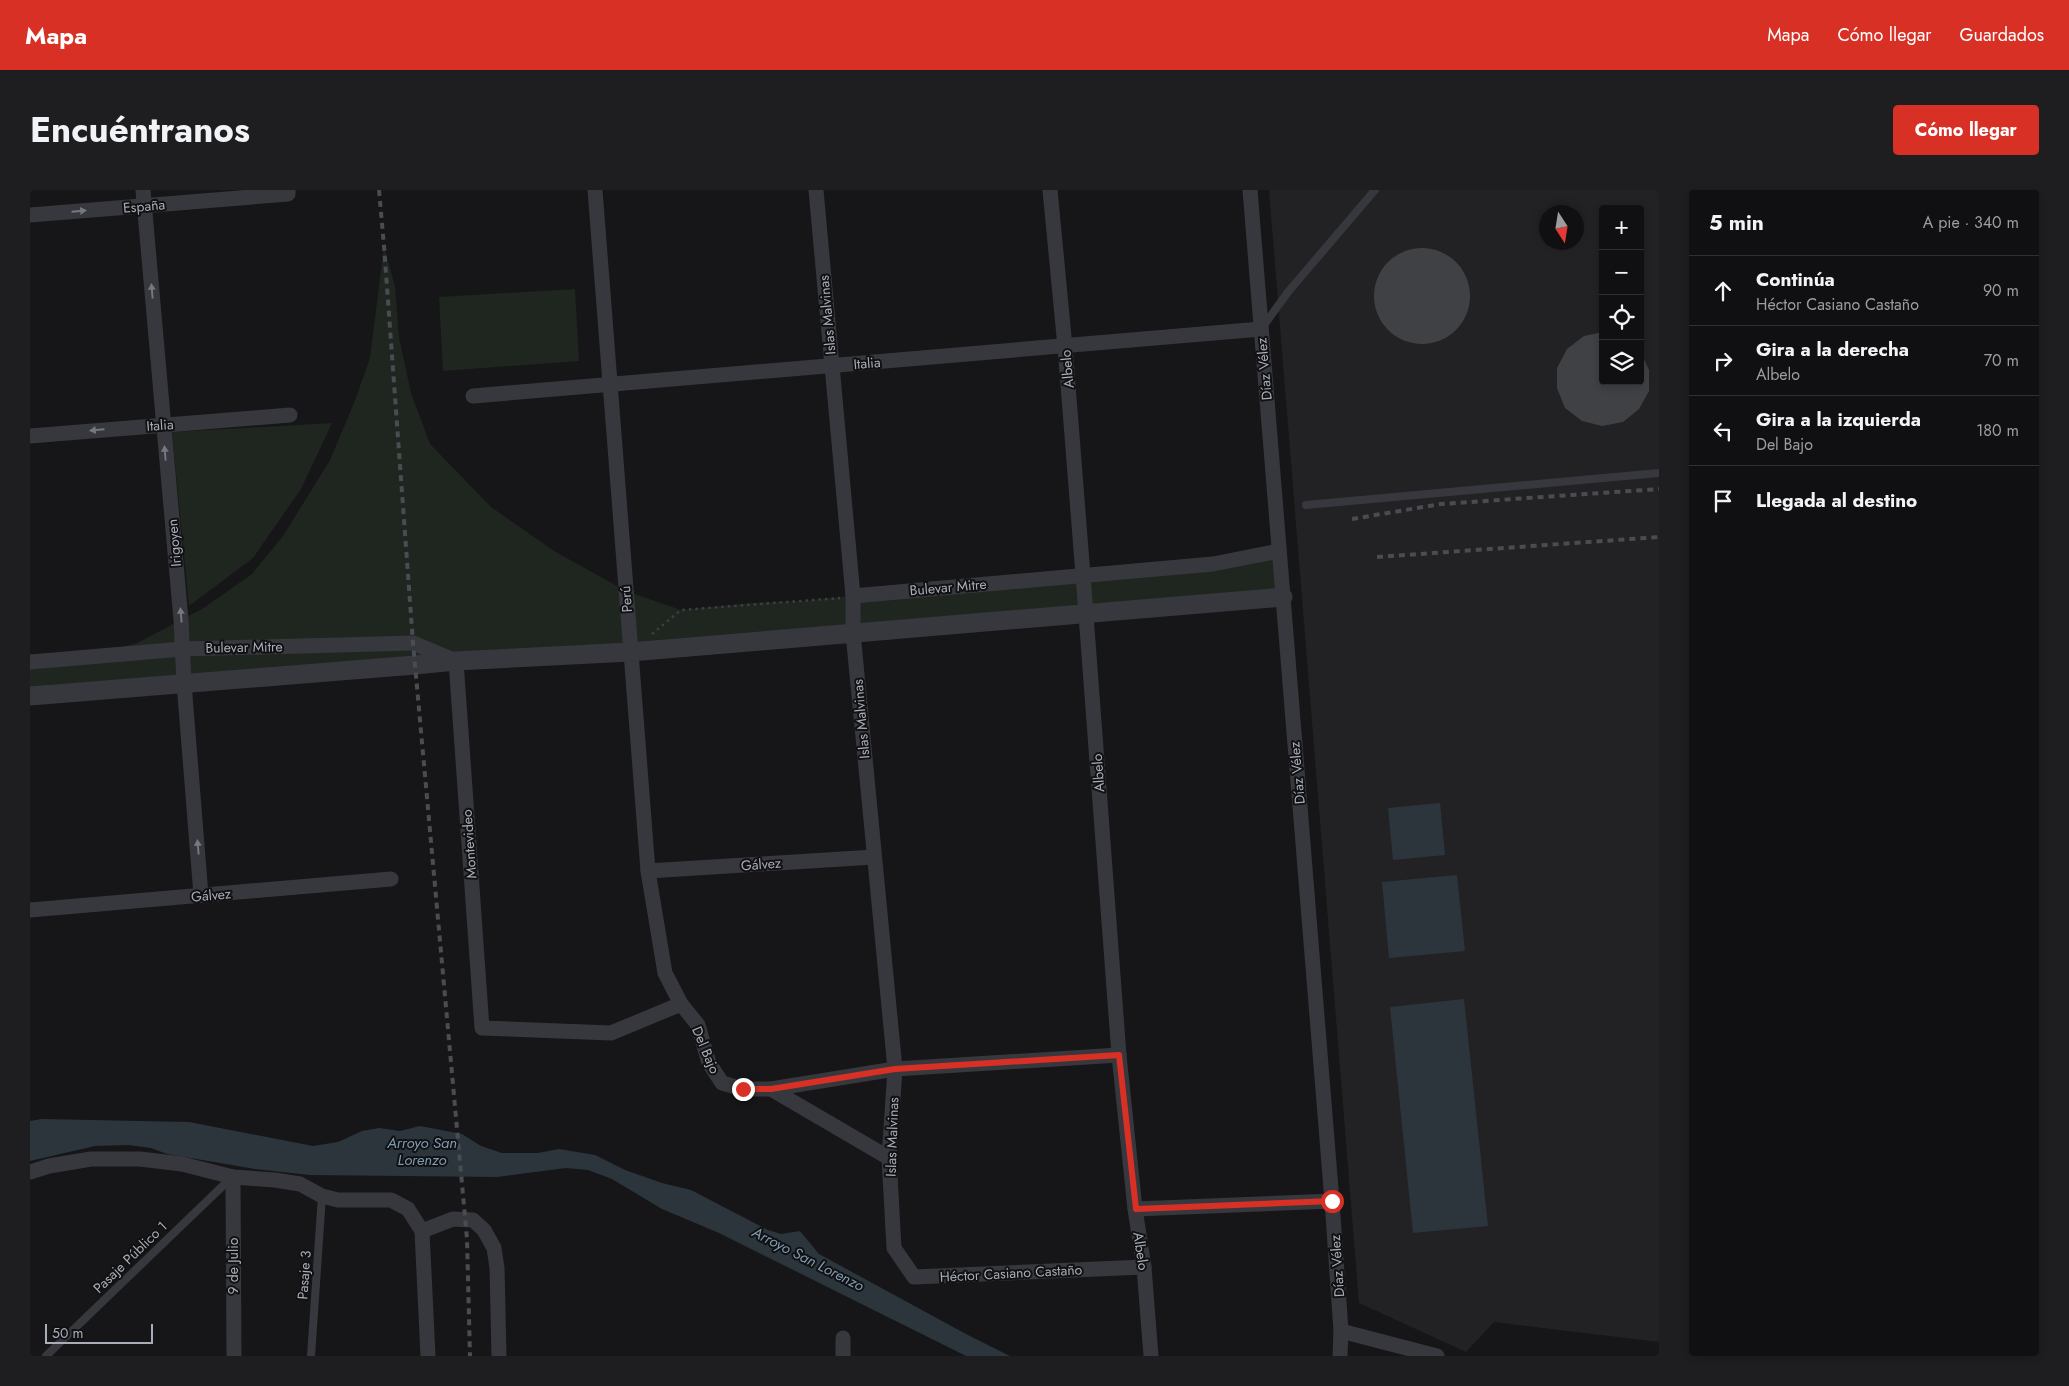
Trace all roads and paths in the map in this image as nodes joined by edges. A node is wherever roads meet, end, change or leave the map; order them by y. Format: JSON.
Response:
{"nodes":[{"id":1,"x":143,"y":190,"type":"edge"},
{"id":2,"x":595,"y":190,"type":"edge"},
{"id":3,"x":816,"y":190,"type":"edge"},
{"id":4,"x":1050,"y":190,"type":"edge"},
{"id":5,"x":1250,"y":190,"type":"edge"},
{"id":6,"x":1375,"y":190,"type":"edge"},
{"id":7,"x":288,"y":192,"type":"edge"},
{"id":8,"x":144,"y":206,"type":"junction"},
{"id":9,"x":30,"y":215,"type":"edge"},
{"id":10,"x":1261,"y":329,"type":"junction"},
{"id":11,"x":1065,"y":347,"type":"junction"},
{"id":12,"x":831,"y":366,"type":"junction"},
{"id":13,"x":610,"y":386,"type":"junction"},
{"id":14,"x":473,"y":396,"type":"dead end"},
{"id":15,"x":290,"y":415,"type":"dead end"},
{"id":16,"x":163,"y":425,"type":"junction"},
{"id":17,"x":30,"y":436,"type":"edge"},
{"id":18,"x":1659,"y":473,"type":"edge"},
{"id":19,"x":1306,"y":505,"type":"dead end"},
{"id":20,"x":1279,"y":551,"type":"junction"},
{"id":21,"x":1083,"y":575,"type":"junction"},
{"id":22,"x":853,"y":596,"type":"junction"},
{"id":23,"x":1283,"y":597,"type":"junction"},
{"id":24,"x":1086,"y":614,"type":"junction"},
{"id":25,"x":853,"y":633,"type":"junction"},
{"id":26,"x":182,"y":649,"type":"junction"},
{"id":27,"x":630,"y":652,"type":"junction"},
{"id":28,"x":456,"y":661,"type":"junction"},
{"id":29,"x":30,"y":662,"type":"edge"},
{"id":30,"x":184,"y":683,"type":"junction"},
{"id":31,"x":30,"y":696,"type":"edge"},
{"id":32,"x":874,"y":857,"type":"junction"},
{"id":33,"x":648,"y":871,"type":"junction"},
{"id":34,"x":391,"y":879,"type":"dead end"},
{"id":35,"x":201,"y":895,"type":"junction"},
{"id":36,"x":30,"y":910,"type":"edge"},
{"id":37,"x":681,"y":1004,"type":"junction"},
{"id":38,"x":1119,"y":1055,"type":"junction"},
{"id":39,"x":895,"y":1069,"type":"junction"},
{"id":40,"x":771,"y":1089,"type":"junction"},
{"id":41,"x":889,"y":1158,"type":"junction"},
{"id":42,"x":30,"y":1172,"type":"edge"},
{"id":43,"x":232,"y":1177,"type":"junction"},
{"id":44,"x":322,"y":1196,"type":"junction"},
{"id":45,"x":1332,"y":1201,"type":"junction"},
{"id":46,"x":1136,"y":1209,"type":"junction"},
{"id":47,"x":422,"y":1231,"type":"junction"},
{"id":48,"x":894,"y":1248,"type":"joint"},
{"id":49,"x":1144,"y":1267,"type":"junction"},
{"id":50,"x":1341,"y":1331,"type":"junction"},
{"id":51,"x":843,"y":1338,"type":"dead end"},
{"id":52,"x":46,"y":1356,"type":"edge"},
{"id":53,"x":234,"y":1356,"type":"edge"},
{"id":54,"x":311,"y":1356,"type":"edge"},
{"id":55,"x":428,"y":1356,"type":"edge"},
{"id":56,"x":500,"y":1356,"type":"edge"},
{"id":57,"x":843,"y":1356,"type":"edge"},
{"id":58,"x":1151,"y":1356,"type":"edge"},
{"id":59,"x":1340,"y":1356,"type":"edge"},
{"id":60,"x":1436,"y":1356,"type":"edge"}],
"edges":[{"from":1,"to":8,"type":"street","name":"Irigoyen"},
{"from":2,"to":13,"type":"street","name":"Perú"},
{"from":3,"to":12,"type":"street","name":"Islas Malvinas"},
{"from":4,"to":11,"type":"street","name":"Albelo"},
{"from":5,"to":10,"type":"street","name":"Díaz Vélez"},
{"from":6,"to":10,"type":"lane"},
{"from":7,"to":8,"type":"street","name":"España"},
{"from":9,"to":8,"type":"street","name":"España","one_way":true},
{"from":16,"to":8,"type":"street","name":"Irigoyen","one_way":true},
{"from":10,"to":11,"type":"street","name":"Italia"},
{"from":10,"to":20,"type":"street","name":"Díaz Vélez"},
{"from":11,"to":12,"type":"street","name":"Italia"},
{"from":11,"to":21,"type":"street","name":"Albelo"},
{"from":12,"to":13,"type":"street","name":"Italia"},
{"from":12,"to":22,"type":"street","name":"Islas Malvinas"},
{"from":13,"to":14,"type":"street","name":"Italia"},
{"from":13,"to":27,"type":"street","name":"Perú"},
{"from":15,"to":16,"type":"street","name":"Italia"},
{"from":16,"to":17,"type":"street","name":"Italia","one_way":true},
{"from":26,"to":16,"type":"street","name":"Irigoyen","one_way":true},
{"from":18,"to":19,"type":"lane"},
{"from":20,"to":21,"type":"street","name":"Bulevar Mitre"},
{"from":20,"to":23,"type":"street","name":"Díaz Vélez"},
{"from":21,"to":22,"type":"street","name":"Bulevar Mitre"},
{"from":21,"to":24,"type":"street","name":"Albelo"},
{"from":22,"to":25,"type":"street","name":"Islas Malvinas"},
{"from":22,"to":27,"type":"path"},
{"from":23,"to":24,"type":"street","name":"Bulevar Mitre"},
{"from":23,"to":45,"type":"street","name":"Díaz Vélez"},
{"from":24,"to":25,"type":"street","name":"Bulevar Mitre"},
{"from":24,"to":38,"type":"street","name":"Albelo"},
{"from":25,"to":27,"type":"street","name":"Bulevar Mitre"},
{"from":25,"to":32,"type":"street","name":"Islas Malvinas"},
{"from":26,"to":28,"type":"street","name":"Bulevar Mitre"},
{"from":26,"to":29,"type":"street","name":"Bulevar Mitre"},
{"from":26,"to":30,"type":"street","name":"Irigoyen"},
{"from":27,"to":28,"type":"street","name":"Bulevar Mitre"},
{"from":27,"to":33,"type":"street","name":"Perú"},
{"from":28,"to":30,"type":"street","name":"Bulevar Mitre"},
{"from":28,"to":37,"type":"street","name":"Montevideo"},
{"from":30,"to":31,"type":"street","name":"Bulevar Mitre"},
{"from":35,"to":30,"type":"street","name":"Irigoyen","one_way":true},
{"from":32,"to":33,"type":"street","name":"Gálvez"},
{"from":32,"to":39,"type":"street","name":"Islas Malvinas"},
{"from":33,"to":37,"type":"street","name":"Perú"},
{"from":34,"to":35,"type":"street","name":"Gálvez"},
{"from":35,"to":36,"type":"street","name":"Gálvez"},
{"from":37,"to":40,"type":"street","name":"Del Bajo"},
{"from":38,"to":39,"type":"street","name":"Del Bajo"},
{"from":38,"to":46,"type":"street","name":"Albelo"},
{"from":39,"to":40,"type":"street","name":"Del Bajo"},
{"from":39,"to":41,"type":"street","name":"Islas Malvinas"},
{"from":40,"to":41,"type":"street"},
{"from":41,"to":48,"type":"street","name":"Islas Malvinas"},
{"from":42,"to":43,"type":"street"},
{"from":43,"to":44,"type":"street"},
{"from":43,"to":52,"type":"lane","name":"Pasaje Público 1"},
{"from":43,"to":53,"type":"street","name":"9 de Julio"},
{"from":44,"to":47,"type":"street"},
{"from":44,"to":54,"type":"lane","name":"Pasaje 3"},
{"from":45,"to":46,"type":"street"},
{"from":45,"to":50,"type":"street","name":"Díaz Vélez"},
{"from":46,"to":49,"type":"street","name":"Albelo"},
{"from":47,"to":55,"type":"street"},
{"from":47,"to":56,"type":"street"},
{"from":48,"to":49,"type":"street","name":"Héctor Casiano Castaño"},
{"from":49,"to":58,"type":"street","name":"Albelo"},
{"from":50,"to":59,"type":"street","name":"Díaz Vélez"},
{"from":50,"to":60,"type":"street"},
{"from":51,"to":57,"type":"street"}]}
